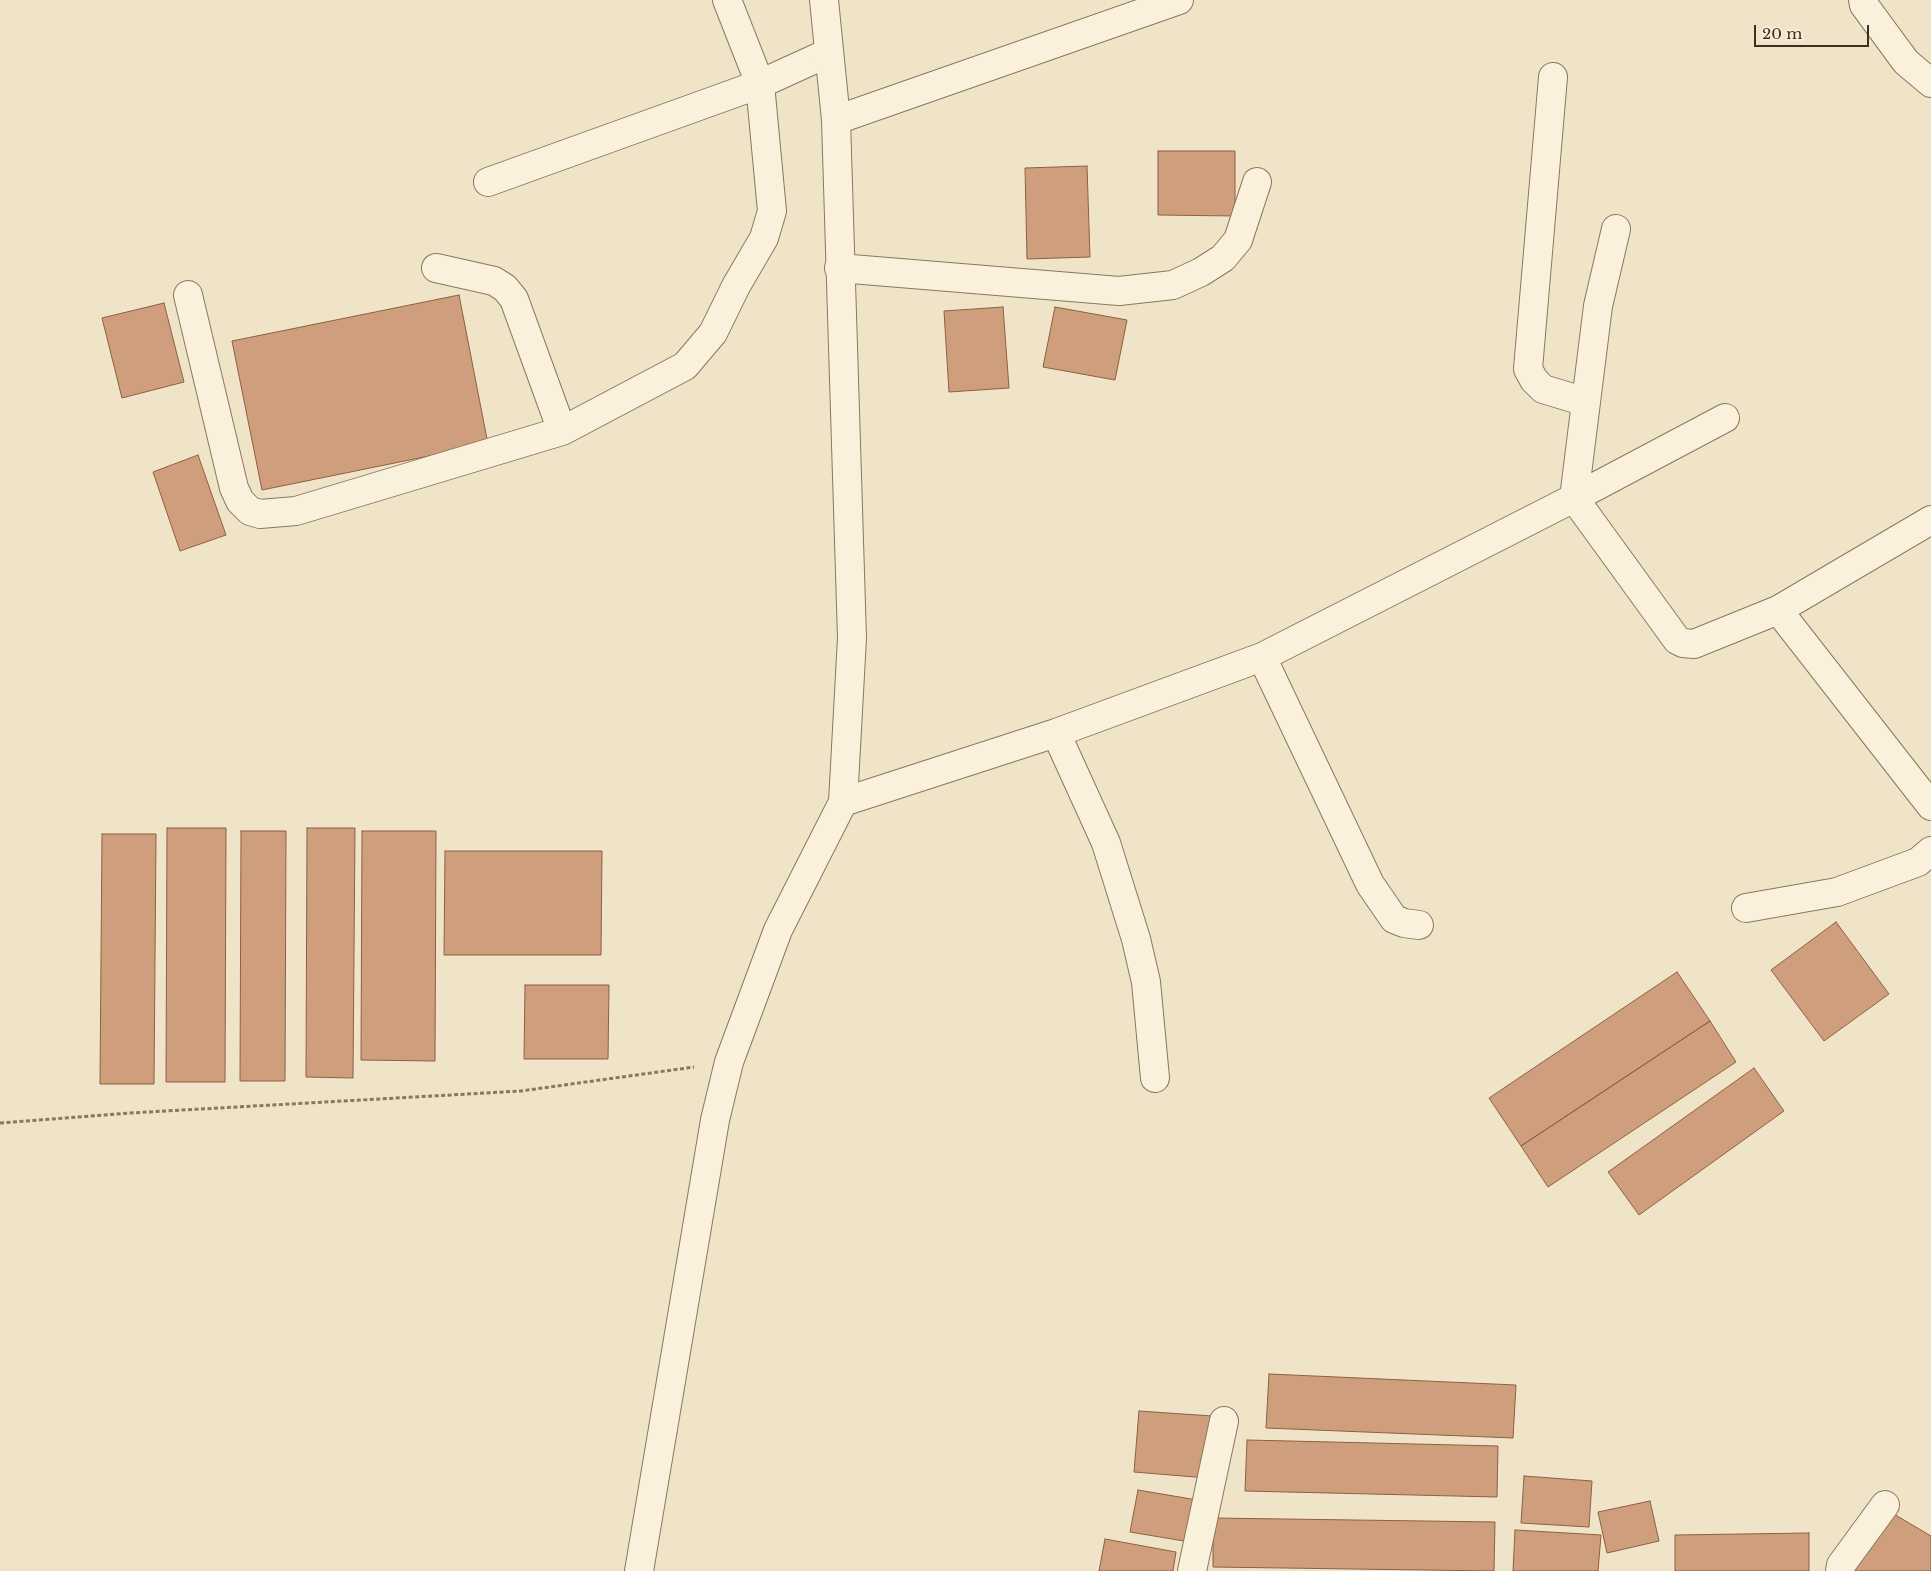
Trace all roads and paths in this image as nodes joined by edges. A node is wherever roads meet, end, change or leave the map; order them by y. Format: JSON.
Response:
{"nodes":[{"id":1,"x":727,"y":0,"type":"edge"},
{"id":2,"x":824,"y":0,"type":"edge"},
{"id":3,"x":1179,"y":0,"type":"edge"},
{"id":4,"x":1869,"y":2,"type":"edge"},
{"id":5,"x":828,"y":53,"type":"junction"},
{"id":6,"x":1553,"y":77,"type":"dead end"},
{"id":7,"x":1931,"y":83,"type":"edge"},
{"id":8,"x":760,"y":84,"type":"junction"},
{"id":9,"x":836,"y":120,"type":"junction"},
{"id":10,"x":488,"y":182,"type":"dead end"},
{"id":11,"x":1257,"y":182,"type":"dead end"},
{"id":12,"x":1616,"y":228,"type":"dead end"},
{"id":13,"x":436,"y":268,"type":"dead end"},
{"id":14,"x":840,"y":268,"type":"junction"},
{"id":15,"x":188,"y":295,"type":"dead end"},
{"id":16,"x":1586,"y":402,"type":"junction"},
{"id":17,"x":1725,"y":418,"type":"dead end"},
{"id":18,"x":562,"y":431,"type":"junction"},
{"id":19,"x":1574,"y":498,"type":"junction"},
{"id":20,"x":1931,"y":520,"type":"edge"},
{"id":21,"x":1778,"y":610,"type":"junction"},
{"id":22,"x":1262,"y":657,"type":"junction"},
{"id":23,"x":1056,"y":733,"type":"junction"},
{"id":24,"x":843,"y":802,"type":"junction"},
{"id":25,"x":1931,"y":806,"type":"edge"},
{"id":26,"x":1931,"y":851,"type":"edge"},
{"id":27,"x":1746,"y":908,"type":"dead end"},
{"id":28,"x":1419,"y":925,"type":"dead end"},
{"id":29,"x":729,"y":1062,"type":"junction"},
{"id":30,"x":1155,"y":1078,"type":"dead end"},
{"id":31,"x":0,"y":1123,"type":"edge"},
{"id":32,"x":1224,"y":1421,"type":"dead end"},
{"id":33,"x":1886,"y":1506,"type":"dead end"},
{"id":34,"x":639,"y":1571,"type":"edge"},
{"id":35,"x":1192,"y":1571,"type":"edge"},
{"id":36,"x":1840,"y":1571,"type":"edge"}],
"edges":[{"from":1,"to":8,"type":"street"},
{"from":2,"to":5,"type":"street"},
{"from":3,"to":9,"type":"street"},
{"from":4,"to":7,"type":"street"},
{"from":5,"to":8,"type":"street"},
{"from":5,"to":9,"type":"street"},
{"from":6,"to":16,"type":"street"},
{"from":8,"to":10,"type":"street"},
{"from":8,"to":18,"type":"street"},
{"from":9,"to":14,"type":"street"},
{"from":11,"to":14,"type":"street"},
{"from":12,"to":16,"type":"street"},
{"from":13,"to":18,"type":"street"},
{"from":14,"to":24,"type":"street"},
{"from":15,"to":18,"type":"street"},
{"from":16,"to":19,"type":"street"},
{"from":17,"to":19,"type":"street"},
{"from":19,"to":21,"type":"street"},
{"from":19,"to":22,"type":"street"},
{"from":20,"to":21,"type":"street"},
{"from":21,"to":25,"type":"street"},
{"from":22,"to":23,"type":"street"},
{"from":22,"to":28,"type":"street"},
{"from":23,"to":24,"type":"street"},
{"from":23,"to":30,"type":"street"},
{"from":24,"to":29,"type":"street"},
{"from":26,"to":27,"type":"street"},
{"from":29,"to":31,"type":"path"},
{"from":29,"to":34,"type":"street"},
{"from":32,"to":35,"type":"street"},
{"from":33,"to":36,"type":"street"}]}
